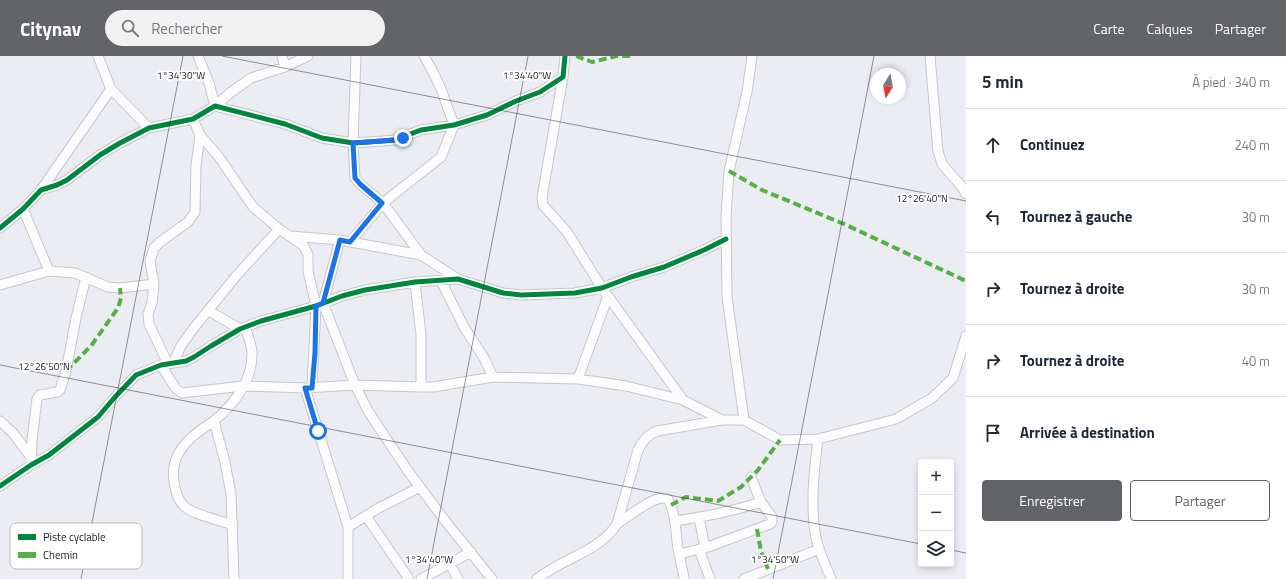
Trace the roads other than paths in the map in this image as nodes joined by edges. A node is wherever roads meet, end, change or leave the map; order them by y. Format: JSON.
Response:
{"nodes":[{"id":1,"x":98,"y":56,"type":"edge"},
{"id":2,"x":198,"y":56,"type":"edge"},
{"id":3,"x":282,"y":56,"type":"edge"},
{"id":4,"x":308,"y":56,"type":"edge"},
{"id":5,"x":356,"y":56,"type":"edge"},
{"id":6,"x":424,"y":56,"type":"edge"},
{"id":7,"x":565,"y":56,"type":"edge"},
{"id":8,"x":752,"y":56,"type":"edge"},
{"id":9,"x":930,"y":56,"type":"edge"},
{"id":10,"x":285,"y":67,"type":"junction"},
{"id":11,"x":563,"y":77,"type":"junction"},
{"id":12,"x":111,"y":89,"type":"junction"},
{"id":13,"x":215,"y":106,"type":"junction"},
{"id":14,"x":193,"y":119,"type":"junction"},
{"id":15,"x":454,"y":125,"type":"junction"},
{"id":16,"x":149,"y":128,"type":"junction"},
{"id":17,"x":200,"y":135,"type":"junction"},
{"id":18,"x":353,"y":143,"type":"junction"},
{"id":19,"x":41,"y":190,"type":"junction"},
{"id":20,"x":966,"y":194,"type":"edge"},
{"id":21,"x":382,"y":203,"type":"junction"},
{"id":22,"x":23,"y":209,"type":"junction"},
{"id":23,"x":0,"y":228,"type":"edge"},
{"id":24,"x":279,"y":229,"type":"junction"},
{"id":25,"x":288,"y":236,"type":"junction"},
{"id":26,"x":726,"y":239,"type":"junction"},
{"id":27,"x":345,"y":241,"type":"junction"},
{"id":28,"x":421,"y":256,"type":"junction"},
{"id":29,"x":49,"y":271,"type":"junction"},
{"id":30,"x":86,"y":277,"type":"junction"},
{"id":31,"x":458,"y":280,"type":"junction"},
{"id":32,"x":442,"y":281,"type":"junction"},
{"id":33,"x":415,"y":282,"type":"junction"},
{"id":34,"x":154,"y":284,"type":"junction"},
{"id":35,"x":0,"y":285,"type":"edge"},
{"id":36,"x":605,"y":292,"type":"junction"},
{"id":37,"x":320,"y":304,"type":"junction"},
{"id":38,"x":210,"y":311,"type":"junction"},
{"id":39,"x":243,"y":328,"type":"junction"},
{"id":40,"x":966,"y":336,"type":"edge"},
{"id":41,"x":167,"y":364,"type":"junction"},
{"id":42,"x":493,"y":377,"type":"junction"},
{"id":43,"x":578,"y":379,"type":"junction"},
{"id":44,"x":355,"y":385,"type":"junction"},
{"id":45,"x":243,"y":386,"type":"junction"},
{"id":46,"x":421,"y":387,"type":"junction"},
{"id":47,"x":308,"y":388,"type":"junction"},
{"id":48,"x":683,"y":400,"type":"junction"},
{"id":49,"x":722,"y":420,"type":"junction"},
{"id":50,"x":744,"y":420,"type":"junction"},
{"id":51,"x":0,"y":421,"type":"edge"},
{"id":52,"x":214,"y":421,"type":"junction"},
{"id":53,"x":818,"y":439,"type":"junction"},
{"id":54,"x":31,"y":461,"type":"junction"},
{"id":55,"x":751,"y":477,"type":"dead end"},
{"id":56,"x":4,"y":480,"type":"edge"},
{"id":57,"x":0,"y":486,"type":"edge"},
{"id":58,"x":420,"y":487,"type":"junction"},
{"id":59,"x":761,"y":502,"type":"junction"},
{"id":60,"x":366,"y":516,"type":"junction"},
{"id":61,"x":699,"y":518,"type":"junction"},
{"id":62,"x":675,"y":521,"type":"junction"},
{"id":63,"x":617,"y":524,"type":"junction"},
{"id":64,"x":233,"y":525,"type":"junction"},
{"id":65,"x":348,"y":527,"type":"junction"},
{"id":66,"x":702,"y":548,"type":"junction"},
{"id":67,"x":819,"y":549,"type":"junction"},
{"id":68,"x":471,"y":552,"type":"junction"},
{"id":69,"x":679,"y":554,"type":"junction"},
{"id":70,"x":450,"y":564,"type":"junction"},
{"id":71,"x":749,"y":578,"type":"edge"},
{"id":72,"x":234,"y":579,"type":"edge"},
{"id":73,"x":348,"y":579,"type":"edge"},
{"id":74,"x":408,"y":579,"type":"edge"},
{"id":75,"x":421,"y":579,"type":"edge"},
{"id":76,"x":458,"y":579,"type":"edge"},
{"id":77,"x":492,"y":579,"type":"edge"},
{"id":78,"x":537,"y":579,"type":"edge"},
{"id":79,"x":684,"y":579,"type":"edge"},
{"id":80,"x":710,"y":579,"type":"edge"},
{"id":81,"x":831,"y":579,"type":"edge"}],
"edges":[{"from":1,"to":12,"type":"street"},
{"from":2,"to":13,"type":"street"},
{"from":3,"to":10,"type":"street"},
{"from":4,"to":10,"type":"street"},
{"from":5,"to":18,"type":"street"},
{"from":6,"to":15,"type":"street"},
{"from":7,"to":11,"type":"street"},
{"from":8,"to":26,"type":"street"},
{"from":9,"to":20,"type":"street"},
{"from":10,"to":13,"type":"street"},
{"from":11,"to":15,"type":"street"},
{"from":11,"to":36,"type":"street"},
{"from":12,"to":16,"type":"street"},
{"from":12,"to":19,"type":"street"},
{"from":13,"to":14,"type":"street"},
{"from":13,"to":18,"type":"street"},
{"from":14,"to":16,"type":"street"},
{"from":14,"to":17,"type":"street"},
{"from":15,"to":18,"type":"street"},
{"from":15,"to":21,"type":"street"},
{"from":16,"to":19,"type":"street"},
{"from":17,"to":24,"type":"street"},
{"from":17,"to":34,"type":"street"},
{"from":18,"to":21,"type":"street"},
{"from":19,"to":22,"type":"street"},
{"from":21,"to":27,"type":"street"},
{"from":21,"to":28,"type":"street"},
{"from":22,"to":23,"type":"street"},
{"from":22,"to":29,"type":"street"},
{"from":24,"to":25,"type":"street"},
{"from":24,"to":38,"type":"street"},
{"from":25,"to":27,"type":"street"},
{"from":25,"to":37,"type":"street"},
{"from":26,"to":36,"type":"street"},
{"from":26,"to":50,"type":"street"},
{"from":27,"to":28,"type":"street"},
{"from":27,"to":37,"type":"street"},
{"from":28,"to":31,"type":"street"},
{"from":29,"to":30,"type":"street"},
{"from":29,"to":35,"type":"street"},
{"from":30,"to":34,"type":"street"},
{"from":30,"to":54,"type":"street"},
{"from":31,"to":32,"type":"street"},
{"from":31,"to":36,"type":"street"},
{"from":32,"to":33,"type":"street"},
{"from":32,"to":42,"type":"street"},
{"from":33,"to":37,"type":"street"},
{"from":33,"to":46,"type":"street"},
{"from":34,"to":41,"type":"street"},
{"from":36,"to":43,"type":"street"},
{"from":36,"to":48,"type":"street"},
{"from":37,"to":39,"type":"street"},
{"from":37,"to":44,"type":"street"},
{"from":37,"to":47,"type":"street"},
{"from":38,"to":39,"type":"street"},
{"from":38,"to":41,"type":"street"},
{"from":39,"to":41,"type":"street"},
{"from":39,"to":45,"type":"street"},
{"from":40,"to":53,"type":"street"},
{"from":41,"to":45,"type":"street"},
{"from":41,"to":54,"type":"street"},
{"from":42,"to":43,"type":"street"},
{"from":42,"to":46,"type":"street"},
{"from":43,"to":48,"type":"street"},
{"from":44,"to":46,"type":"street"},
{"from":44,"to":47,"type":"street"},
{"from":44,"to":58,"type":"street"},
{"from":45,"to":47,"type":"street"},
{"from":45,"to":52,"type":"street"},
{"from":47,"to":65,"type":"street"},
{"from":48,"to":49,"type":"street"},
{"from":49,"to":50,"type":"street"},
{"from":49,"to":63,"type":"street"},
{"from":50,"to":53,"type":"street"},
{"from":51,"to":54,"type":"street"},
{"from":52,"to":64,"type":"street"},
{"from":52,"to":64,"type":"street"},
{"from":53,"to":67,"type":"street"},
{"from":54,"to":56,"type":"street"},
{"from":55,"to":59,"type":"street"},
{"from":56,"to":57,"type":"street"},
{"from":58,"to":60,"type":"street"},
{"from":58,"to":68,"type":"street"},
{"from":59,"to":61,"type":"street"},
{"from":59,"to":66,"type":"street"},
{"from":60,"to":65,"type":"street"},
{"from":60,"to":74,"type":"street"},
{"from":61,"to":62,"type":"street"},
{"from":61,"to":66,"type":"street"},
{"from":62,"to":63,"type":"street"},
{"from":62,"to":69,"type":"street"},
{"from":63,"to":78,"type":"street"},
{"from":64,"to":72,"type":"street"},
{"from":65,"to":73,"type":"street"},
{"from":66,"to":69,"type":"street"},
{"from":66,"to":80,"type":"street"},
{"from":67,"to":71,"type":"street"},
{"from":67,"to":81,"type":"street"},
{"from":68,"to":70,"type":"street"},
{"from":68,"to":77,"type":"street"},
{"from":69,"to":79,"type":"street"},
{"from":70,"to":75,"type":"street"},
{"from":70,"to":76,"type":"street"}]}
